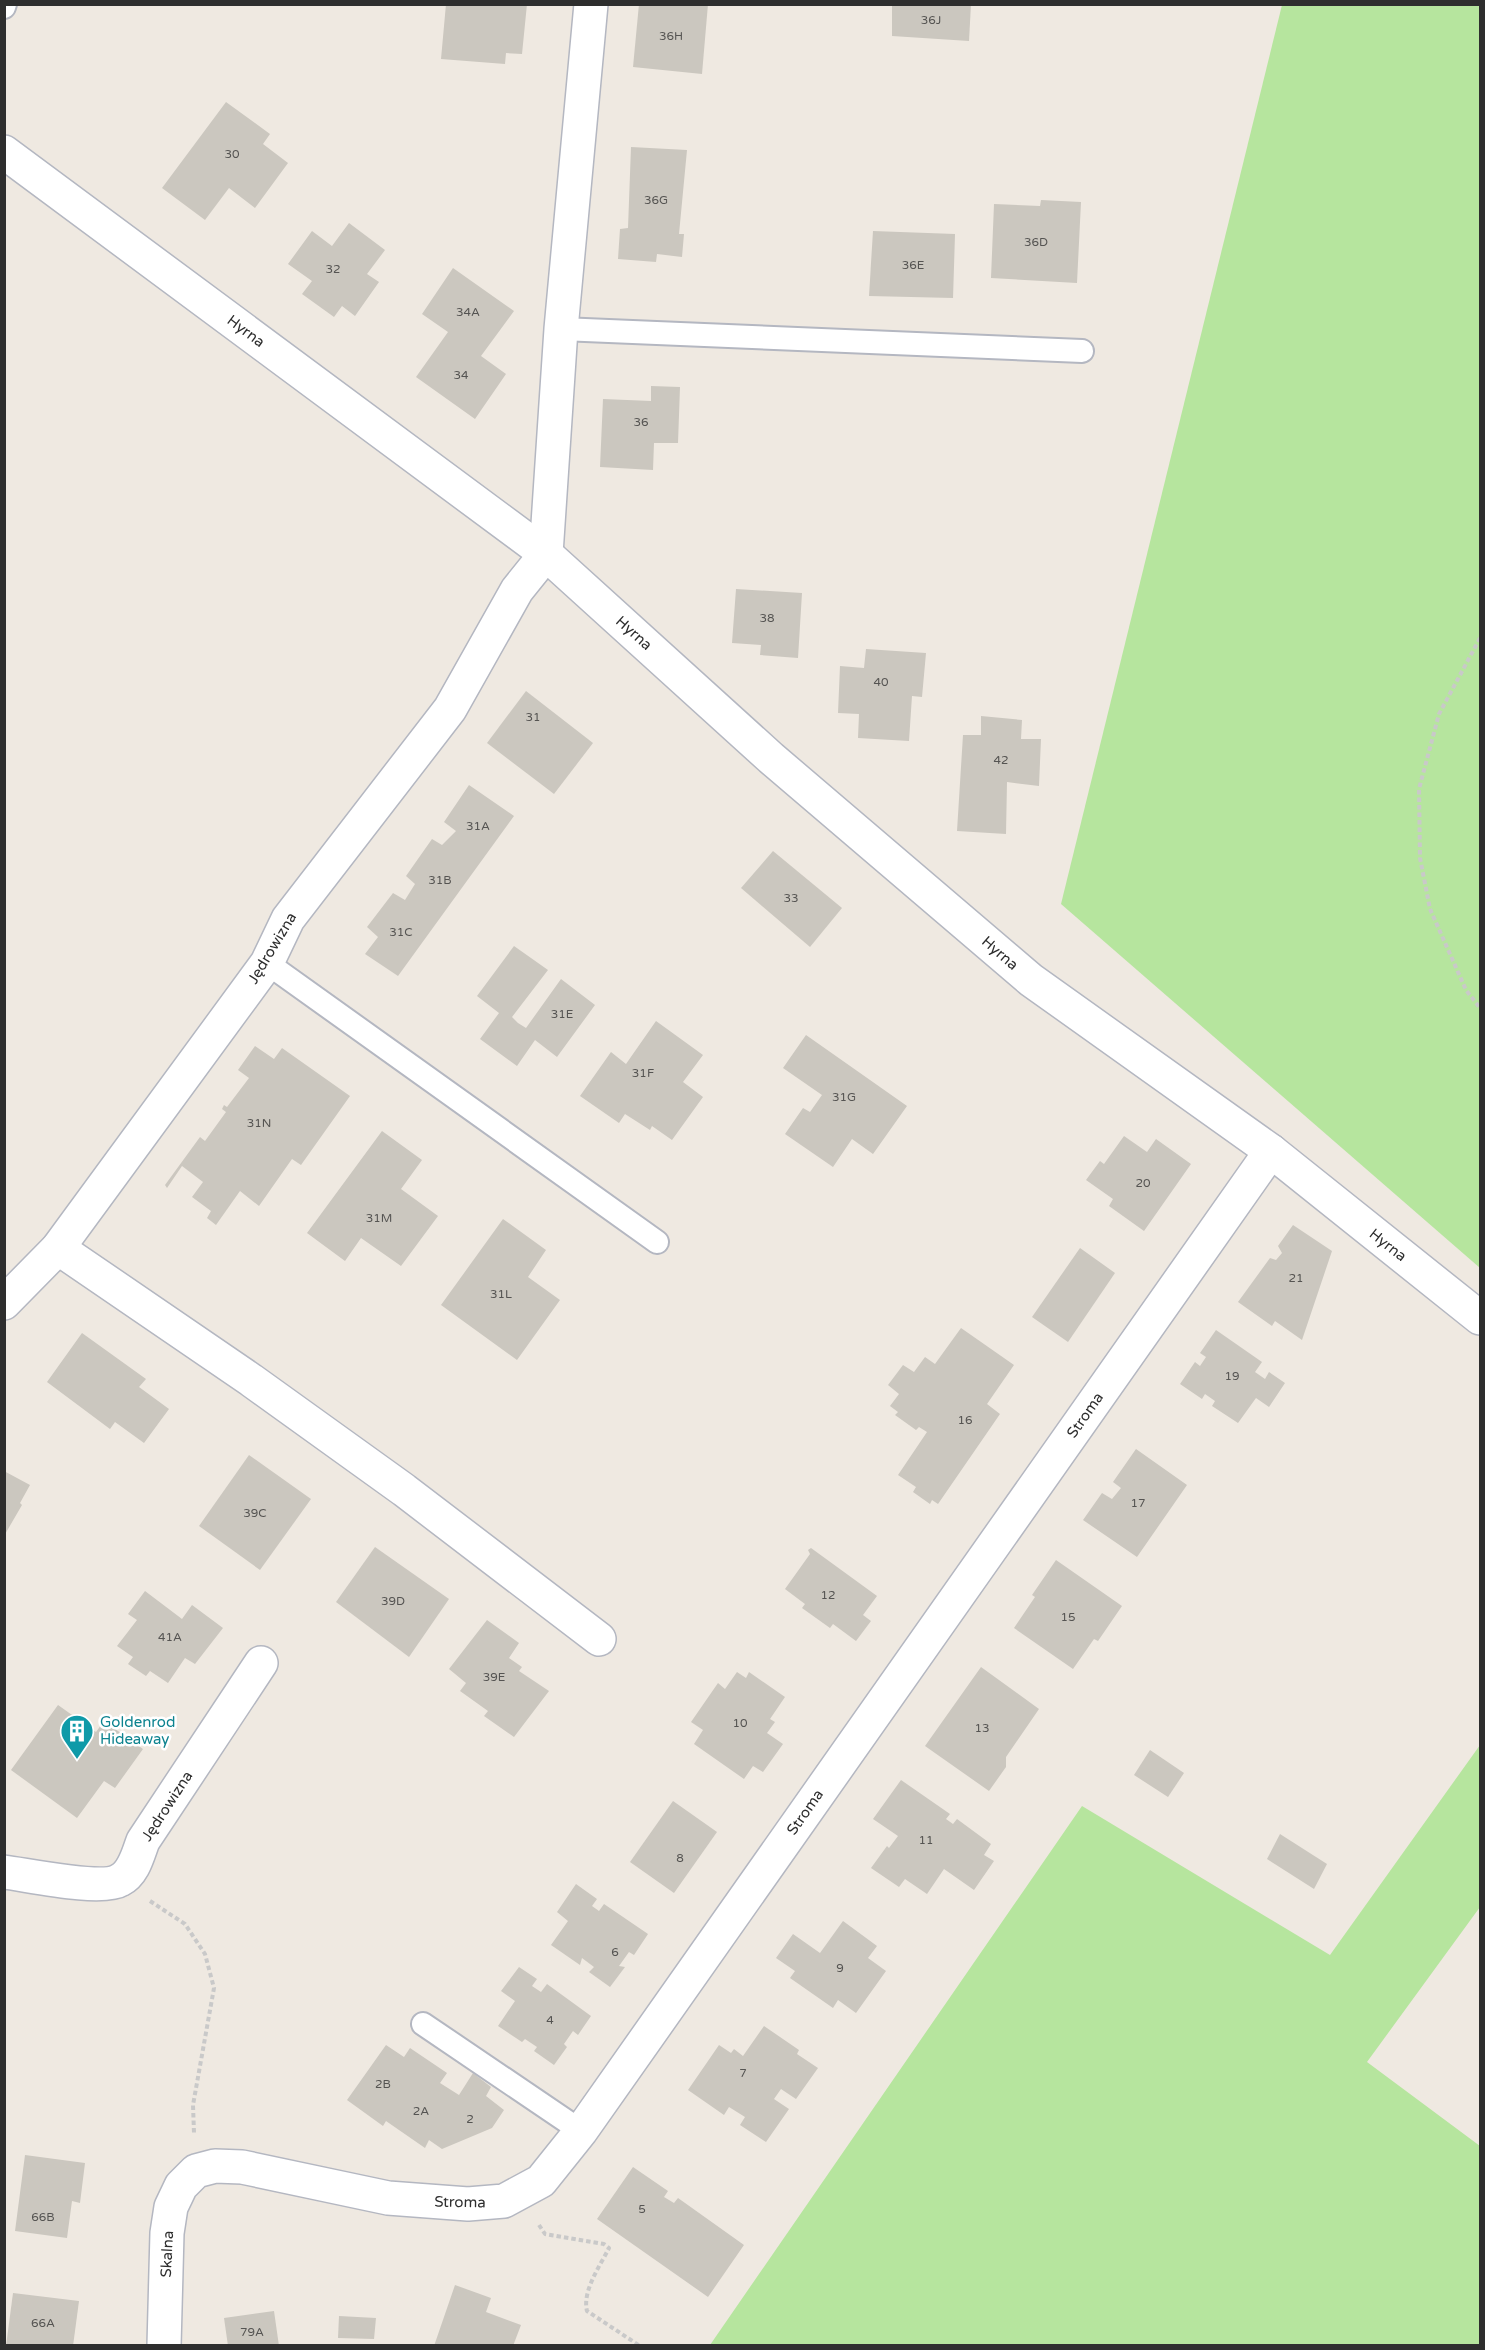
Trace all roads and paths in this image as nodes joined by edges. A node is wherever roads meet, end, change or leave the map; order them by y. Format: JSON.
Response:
{"nodes":[{"id":1,"x":591,"y":4,"type":"edge"},
{"id":2,"x":4,"y":152,"type":"edge"},
{"id":3,"x":561,"y":329,"type":"junction"},
{"id":4,"x":1082,"y":351,"type":"dead end"},
{"id":5,"x":546,"y":554,"type":"junction"},
{"id":6,"x":1480,"y":638,"type":"edge"},
{"id":7,"x":267,"y":963,"type":"junction"},
{"id":8,"x":1480,"y":1008,"type":"edge"},
{"id":9,"x":1270,"y":1151,"type":"junction"},
{"id":10,"x":657,"y":1242,"type":"dead end"},
{"id":11,"x":58,"y":1248,"type":"junction"},
{"id":12,"x":4,"y":1304,"type":"edge"},
{"id":13,"x":1480,"y":1318,"type":"edge"},
{"id":14,"x":599,"y":1639,"type":"dead end"},
{"id":15,"x":261,"y":1663,"type":"dead end"},
{"id":16,"x":4,"y":1872,"type":"edge"},
{"id":17,"x":120,"y":1881,"type":"junction"},
{"id":18,"x":423,"y":2024,"type":"dead end"},
{"id":19,"x":581,"y":2131,"type":"junction"},
{"id":20,"x":196,"y":2171,"type":"junction"},
{"id":21,"x":545,"y":2234,"type":"dead end"},
{"id":22,"x":164,"y":2346,"type":"edge"},
{"id":23,"x":640,"y":2346,"type":"edge"}],
"edges":[{"from":1,"to":3,"type":"street"},
{"from":2,"to":5,"type":"street","name":"Hyrna"},
{"from":3,"to":4,"type":"lane"},
{"from":3,"to":5,"type":"street"},
{"from":5,"to":7,"type":"street","name":"Jędrowizna"},
{"from":5,"to":9,"type":"street","name":"Hyrna"},
{"from":6,"to":8,"type":"path"},
{"from":7,"to":10,"type":"lane"},
{"from":7,"to":11,"type":"street","name":"Jędrowizna"},
{"from":9,"to":13,"type":"street","name":"Hyrna"},
{"from":9,"to":19,"type":"street","name":"Stroma"},
{"from":11,"to":12,"type":"street","name":"Jędrowizna"},
{"from":11,"to":14,"type":"street"},
{"from":15,"to":17,"type":"street","name":"Jędrowizna"},
{"from":16,"to":17,"type":"street"},
{"from":17,"to":20,"type":"path"},
{"from":18,"to":19,"type":"lane"},
{"from":19,"to":20,"type":"street","name":"Stroma"},
{"from":20,"to":22,"type":"street","name":"Skalna"},
{"from":21,"to":23,"type":"path"}]}
